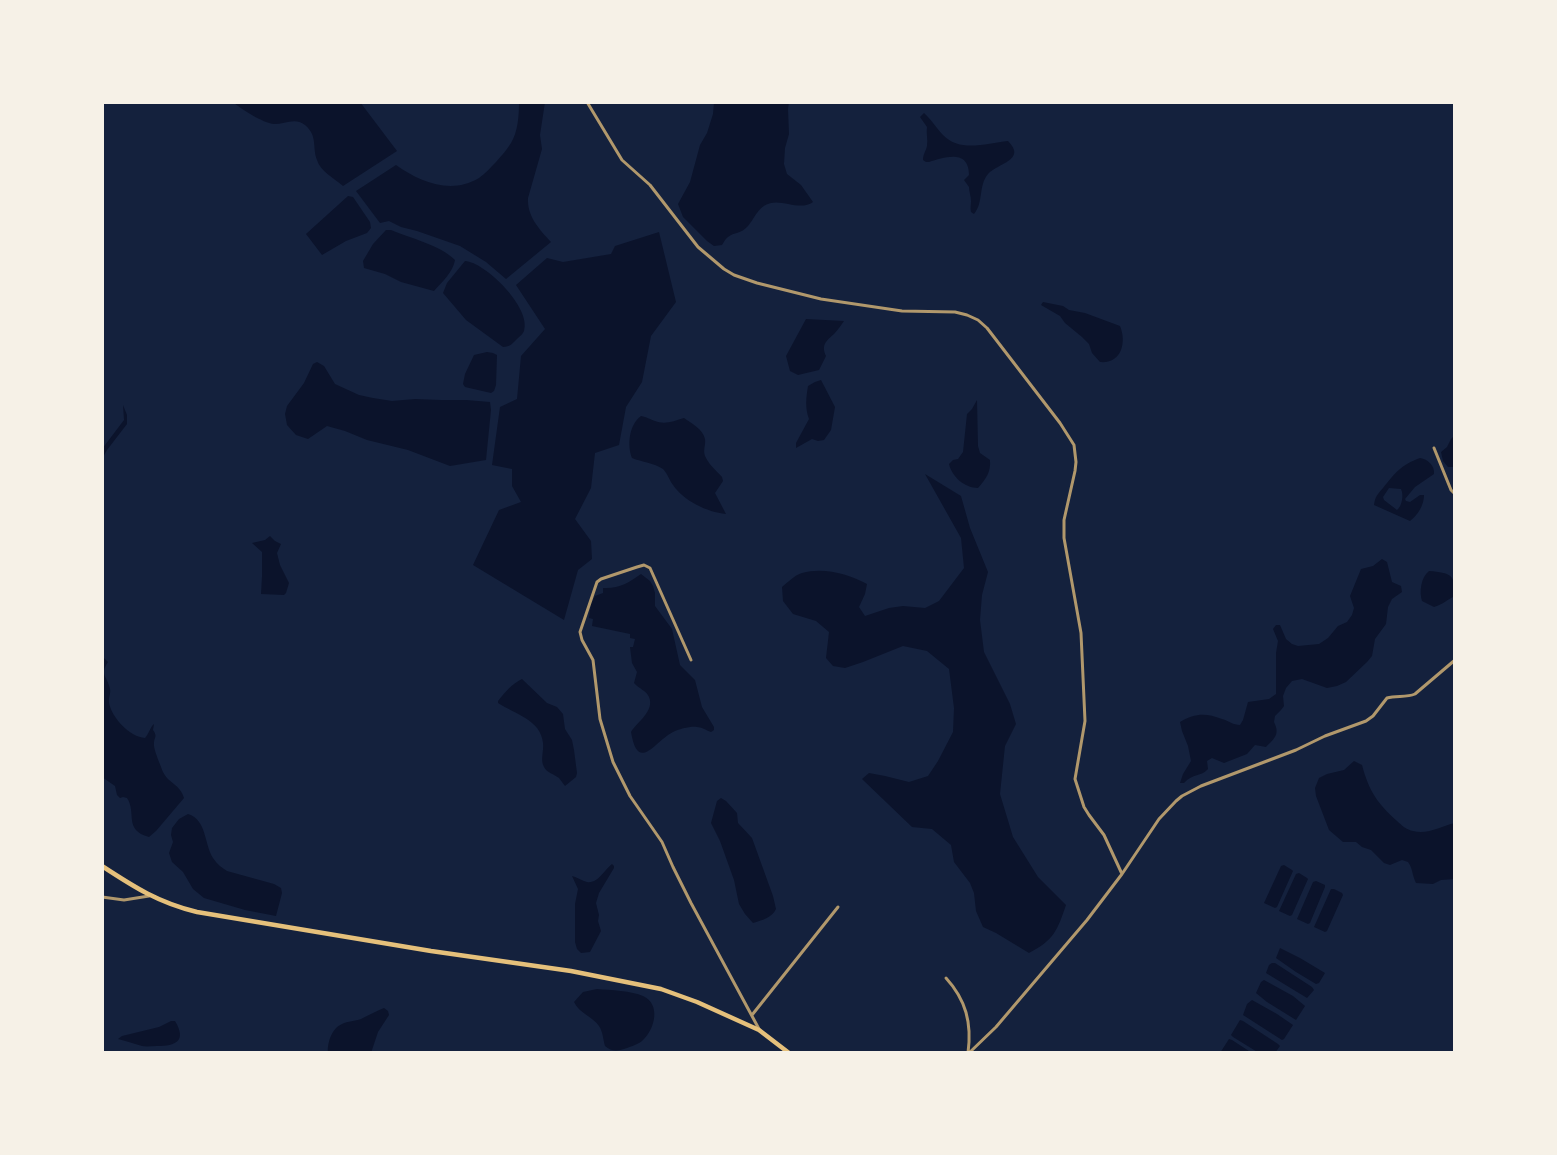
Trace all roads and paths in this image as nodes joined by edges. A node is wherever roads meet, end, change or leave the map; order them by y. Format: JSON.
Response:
{"nodes":[{"id":1,"x":587,"y":102,"type":"edge"},
{"id":2,"x":1434,"y":448,"type":"dead end"},
{"id":3,"x":1455,"y":494,"type":"edge"},
{"id":4,"x":691,"y":660,"type":"dead end"},
{"id":5,"x":1455,"y":660,"type":"edge"},
{"id":6,"x":102,"y":866,"type":"edge"},
{"id":7,"x":1122,"y":874,"type":"junction"},
{"id":8,"x":149,"y":896,"type":"junction"},
{"id":9,"x":102,"y":897,"type":"edge"},
{"id":10,"x":838,"y":908,"type":"dead end"},
{"id":11,"x":946,"y":978,"type":"dead end"},
{"id":12,"x":752,"y":1015,"type":"junction"},
{"id":13,"x":759,"y":1030,"type":"junction"},
{"id":14,"x":789,"y":1053,"type":"edge"},
{"id":15,"x":969,"y":1053,"type":"edge"}],
"edges":[{"from":1,"to":7,"type":"street"},
{"from":2,"to":3,"type":"street"},
{"from":4,"to":12,"type":"street"},
{"from":5,"to":7,"type":"street"},
{"from":6,"to":8,"type":"main road"},
{"from":7,"to":15,"type":"street"},
{"from":8,"to":9,"type":"street"},
{"from":8,"to":13,"type":"main road"},
{"from":10,"to":12,"type":"street"},
{"from":11,"to":15,"type":"street"},
{"from":12,"to":13,"type":"street"},
{"from":13,"to":14,"type":"main road"}]}
